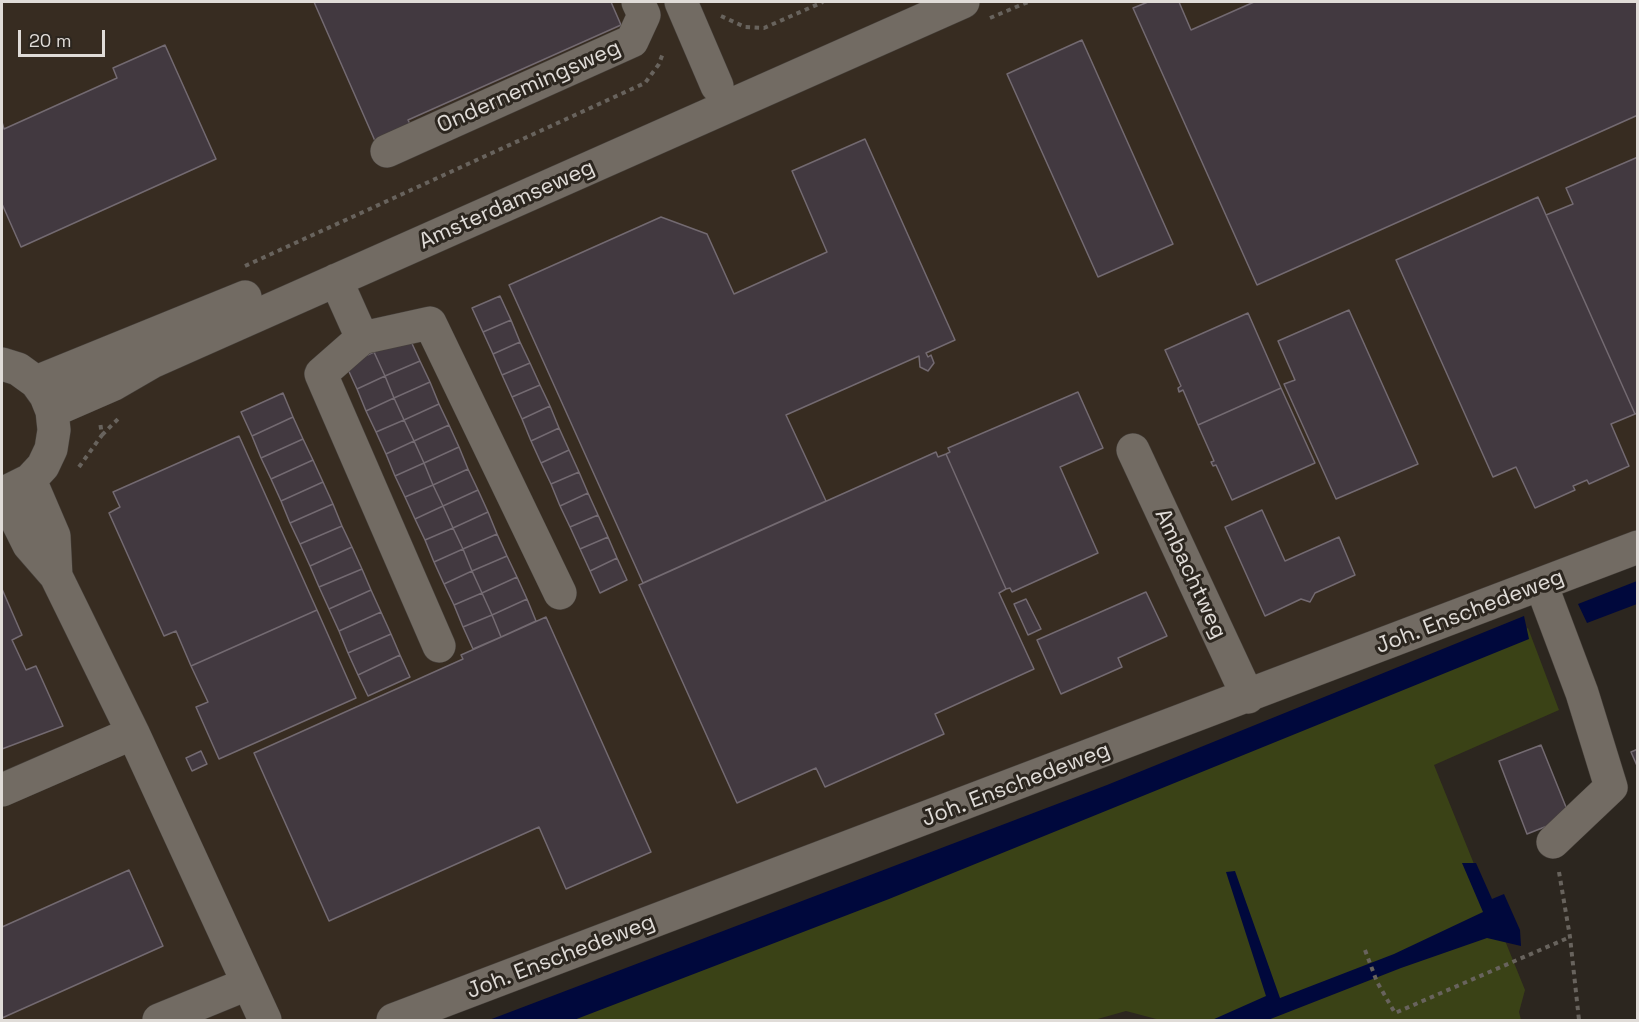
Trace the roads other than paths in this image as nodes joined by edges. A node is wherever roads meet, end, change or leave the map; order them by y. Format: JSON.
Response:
{"nodes":[{"id":1,"x":638,"y":2,"type":"edge"},
{"id":2,"x":907,"y":2,"type":"edge"},
{"id":3,"x":963,"y":2,"type":"edge"},
{"id":4,"x":685,"y":11,"type":"edge"},
{"id":5,"x":717,"y":86,"type":"junction"},
{"id":6,"x":387,"y":151,"type":"dead end"},
{"id":7,"x":336,"y":280,"type":"junction"},
{"id":8,"x":362,"y":338,"type":"junction"},
{"id":9,"x":2,"y":364,"type":"edge"},
{"id":10,"x":36,"y":382,"type":"junction"},
{"id":11,"x":52,"y":411,"type":"junction"},
{"id":12,"x":1132,"y":450,"type":"dead end"},
{"id":13,"x":12,"y":489,"type":"edge"},
{"id":14,"x":11,"y":532,"type":"edge"},
{"id":15,"x":1638,"y":548,"type":"edge"},
{"id":16,"x":56,"y":576,"type":"junction"},
{"id":17,"x":1541,"y":584,"type":"junction"},
{"id":18,"x":560,"y":593,"type":"dead end"},
{"id":19,"x":439,"y":646,"type":"dead end"},
{"id":20,"x":1248,"y":697,"type":"junction"},
{"id":21,"x":133,"y":733,"type":"junction"},
{"id":22,"x":2,"y":790,"type":"edge"},
{"id":23,"x":1553,"y":842,"type":"road end"},
{"id":24,"x":248,"y":984,"type":"junction"},
{"id":25,"x":159,"y":1020,"type":"edge"},
{"id":26,"x":266,"y":1020,"type":"edge"},
{"id":27,"x":393,"y":1020,"type":"edge"}],
"edges":[{"from":1,"to":6,"type":"street","name":"Ondernemingsweg"},
{"from":2,"to":5,"type":"street","name":"Amsterdamseweg"},
{"from":3,"to":7,"type":"street","name":"Amsterdamseweg"},
{"from":4,"to":5,"type":"street"},
{"from":5,"to":10,"type":"street","name":"Amsterdamseweg"},
{"from":7,"to":8,"type":"street"},
{"from":7,"to":11,"type":"street","name":"Amsterdamseweg"},
{"from":8,"to":18,"type":"street"},
{"from":8,"to":19,"type":"street"},
{"from":9,"to":10,"type":"street"},
{"from":10,"to":11,"type":"street"},
{"from":11,"to":13,"type":"street"},
{"from":12,"to":20,"type":"street","name":"Ambachtweg"},
{"from":13,"to":14,"type":"street"},
{"from":13,"to":16,"type":"street"},
{"from":14,"to":16,"type":"street"},
{"from":15,"to":17,"type":"street","name":"Joh. Enschedeweg"},
{"from":16,"to":21,"type":"street"},
{"from":17,"to":20,"type":"street","name":"Joh. Enschedeweg"},
{"from":17,"to":23,"type":"street"},
{"from":20,"to":27,"type":"street","name":"Joh. Enschedeweg"},
{"from":21,"to":22,"type":"street"},
{"from":21,"to":24,"type":"street"},
{"from":24,"to":25,"type":"street"},
{"from":24,"to":26,"type":"street"}]}
